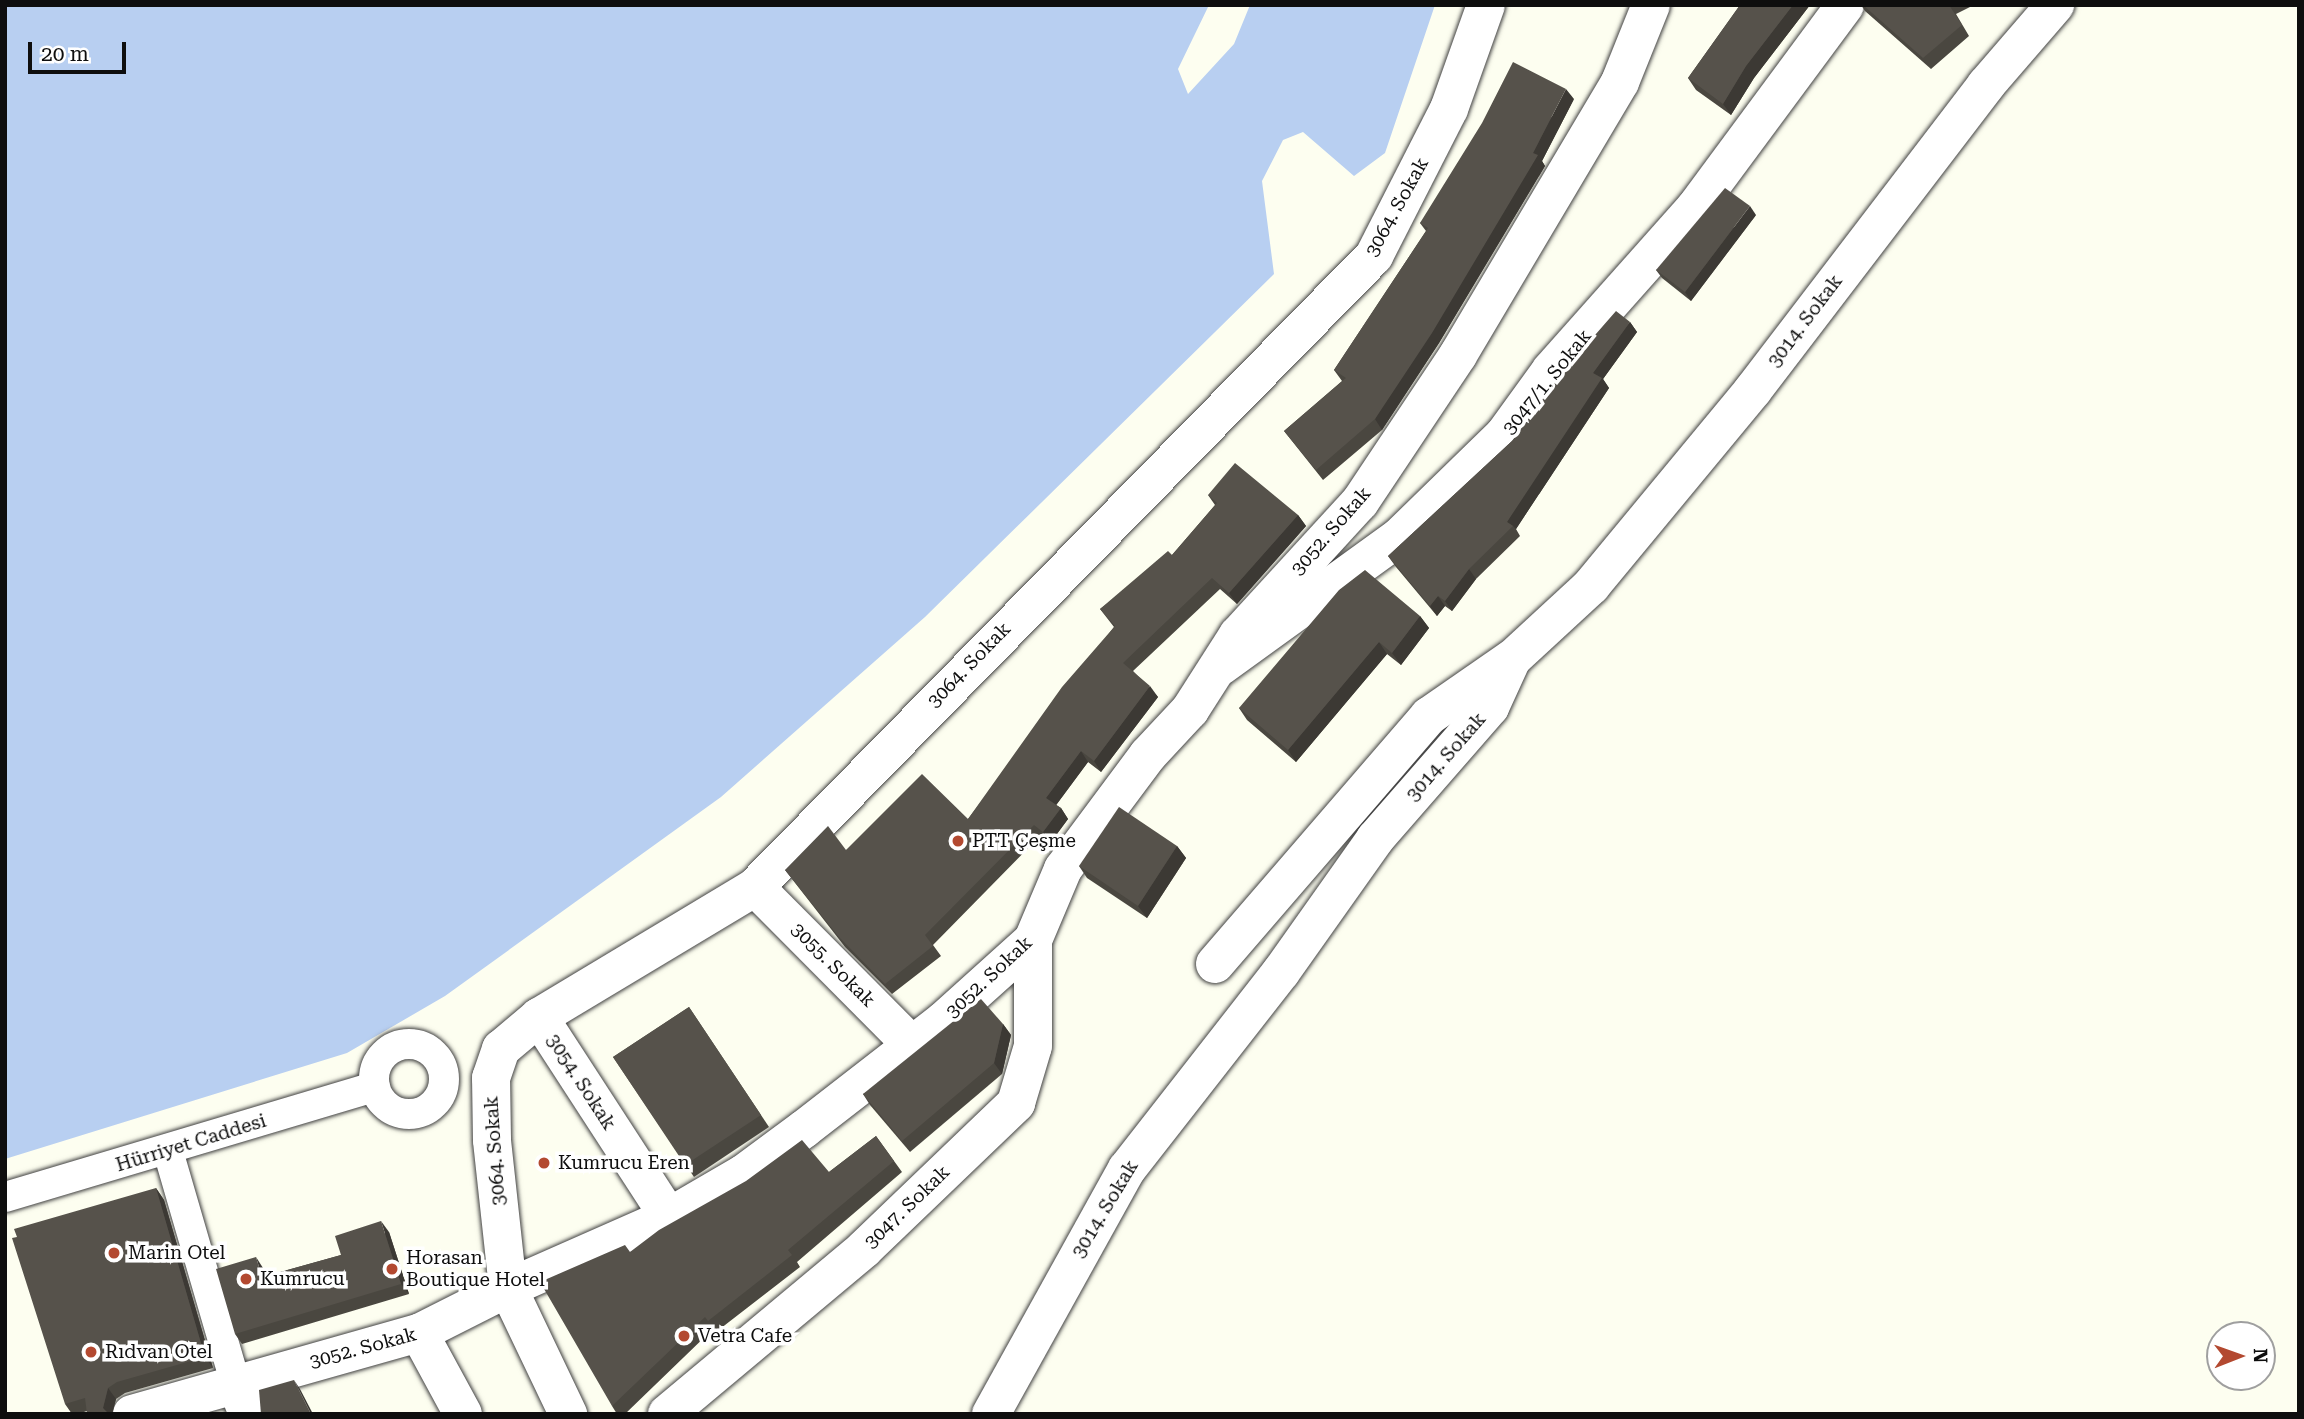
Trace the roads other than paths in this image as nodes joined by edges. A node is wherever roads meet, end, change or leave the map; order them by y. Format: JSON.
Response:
{"nodes":[{"id":1,"x":1486,"y":5,"type":"edge"},
{"id":2,"x":1651,"y":5,"type":"edge"},
{"id":3,"x":1844,"y":5,"type":"edge"},
{"id":4,"x":2055,"y":5,"type":"edge"},
{"id":5,"x":1512,"y":659,"type":"junction"},
{"id":6,"x":1217,"y":669,"type":"junction"},
{"id":7,"x":755,"y":887,"type":"junction"},
{"id":8,"x":1033,"y":940,"type":"junction"},
{"id":9,"x":1214,"y":964,"type":"dead end"},
{"id":10,"x":539,"y":1017,"type":"junction"},
{"id":11,"x":910,"y":1043,"type":"junction"},
{"id":12,"x":375,"y":1087,"type":"dead end"},
{"id":13,"x":168,"y":1151,"type":"junction"},
{"id":14,"x":5,"y":1196,"type":"edge"},
{"id":15,"x":669,"y":1217,"type":"junction"},
{"id":16,"x":508,"y":1288,"type":"junction"},
{"id":17,"x":419,"y":1333,"type":"junction"},
{"id":18,"x":241,"y":1398,"type":"edge"},
{"id":19,"x":132,"y":1414,"type":"edge"},
{"id":20,"x":463,"y":1414,"type":"edge"},
{"id":21,"x":568,"y":1414,"type":"edge"},
{"id":22,"x":667,"y":1414,"type":"edge"},
{"id":23,"x":991,"y":1414,"type":"edge"}],
"edges":[{"from":1,"to":7,"type":"street","name":"3064. Sokak"},
{"from":2,"to":6,"type":"street","name":"3052. Sokak"},
{"from":3,"to":6,"type":"street","name":"3047/1. Sokak"},
{"from":4,"to":5,"type":"street","name":"3014. Sokak"},
{"from":5,"to":9,"type":"street"},
{"from":5,"to":23,"type":"street","name":"3014. Sokak"},
{"from":6,"to":8,"type":"street","name":"3052. Sokak"},
{"from":7,"to":10,"type":"street","name":"3064. Sokak"},
{"from":7,"to":11,"type":"street","name":"3055. Sokak"},
{"from":8,"to":11,"type":"street","name":"3052. Sokak"},
{"from":8,"to":22,"type":"street","name":"3047. Sokak"},
{"from":10,"to":15,"type":"street","name":"3054. Sokak"},
{"from":10,"to":16,"type":"street","name":"3064. Sokak"},
{"from":11,"to":15,"type":"street","name":"3052. Sokak"},
{"from":12,"to":13,"type":"street","name":"Hürriyet Caddesi"},
{"from":13,"to":14,"type":"street","name":"Hürriyet Caddesi"},
{"from":13,"to":18,"type":"street"},
{"from":15,"to":16,"type":"street","name":"3052. Sokak"},
{"from":16,"to":17,"type":"street","name":"3052. Sokak"},
{"from":16,"to":21,"type":"street","name":"3064. Sokak"},
{"from":17,"to":18,"type":"street","name":"3052. Sokak"},
{"from":17,"to":20,"type":"street"},
{"from":18,"to":19,"type":"street","name":"3052. Sokak"}]}
